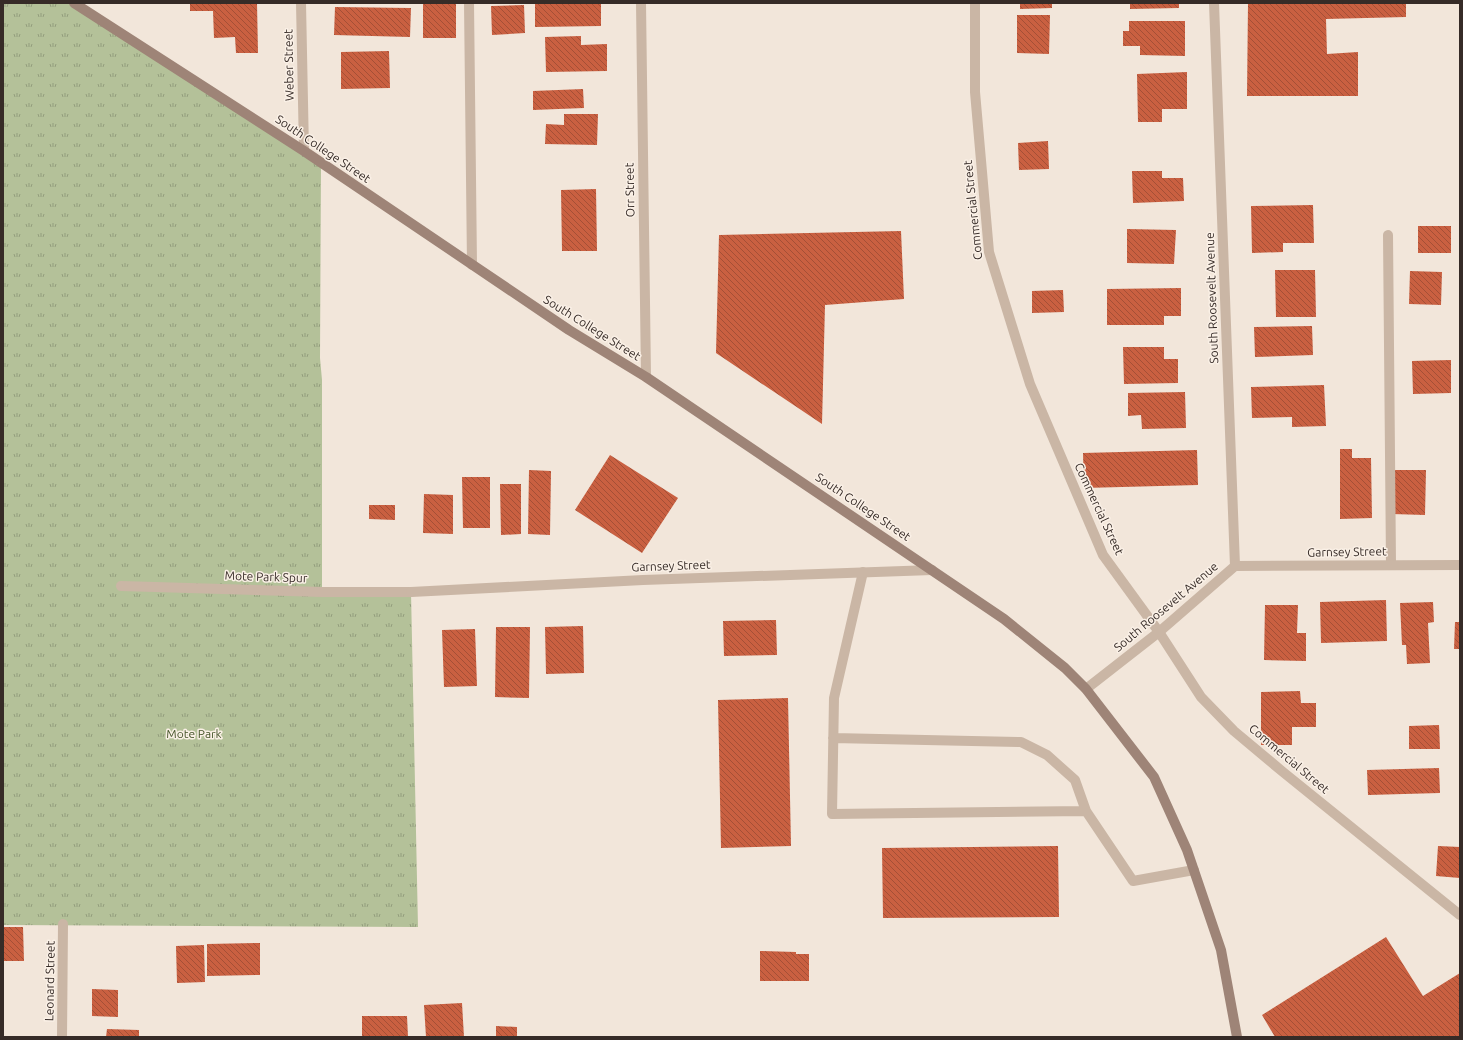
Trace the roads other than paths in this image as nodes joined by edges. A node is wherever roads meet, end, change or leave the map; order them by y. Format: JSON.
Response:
{"nodes":[{"id":1,"x":74,"y":3,"type":"edge"},
{"id":2,"x":301,"y":3,"type":"edge"},
{"id":3,"x":469,"y":3,"type":"edge"},
{"id":4,"x":641,"y":3,"type":"edge"},
{"id":5,"x":975,"y":3,"type":"edge"},
{"id":6,"x":1214,"y":3,"type":"edge"},
{"id":7,"x":304,"y":151,"type":"junction"},
{"id":8,"x":1388,"y":235,"type":"dead end"},
{"id":9,"x":472,"y":266,"type":"junction"},
{"id":10,"x":646,"y":377,"type":"junction"},
{"id":11,"x":1391,"y":564,"type":"junction"},
{"id":12,"x":1460,"y":565,"type":"edge"},
{"id":13,"x":1235,"y":566,"type":"junction"},
{"id":14,"x":932,"y":570,"type":"junction"},
{"id":15,"x":863,"y":572,"type":"junction"},
{"id":16,"x":121,"y":586,"type":"dead end"},
{"id":17,"x":411,"y":592,"type":"joint"},
{"id":18,"x":1159,"y":632,"type":"junction"},
{"id":19,"x":1086,"y":689,"type":"junction"},
{"id":20,"x":833,"y":738,"type":"junction"},
{"id":21,"x":1086,"y":811,"type":"junction"},
{"id":22,"x":1194,"y":870,"type":"junction"},
{"id":23,"x":1460,"y":915,"type":"edge"},
{"id":24,"x":63,"y":924,"type":"dead end"},
{"id":25,"x":62,"y":1037,"type":"edge"},
{"id":26,"x":1237,"y":1037,"type":"edge"}],
"edges":[{"from":1,"to":7,"type":"street","name":"South College Street"},
{"from":2,"to":7,"type":"street","name":"Weber Street"},
{"from":3,"to":9,"type":"street"},
{"from":4,"to":10,"type":"street","name":"Orr Street"},
{"from":5,"to":18,"type":"street","name":"Commercial Street"},
{"from":6,"to":13,"type":"street","name":"South Roosevelt Avenue"},
{"from":7,"to":9,"type":"street","name":"South College Street"},
{"from":8,"to":11,"type":"street"},
{"from":9,"to":10,"type":"street","name":"South College Street"},
{"from":10,"to":14,"type":"street","name":"South College Street"},
{"from":11,"to":12,"type":"street","name":"Garnsey Street"},
{"from":11,"to":13,"type":"street","name":"Garnsey Street"},
{"from":13,"to":18,"type":"street","name":"South Roosevelt Avenue"},
{"from":14,"to":15,"type":"street","name":"Garnsey Street"},
{"from":14,"to":19,"type":"street","name":"South College Street"},
{"from":15,"to":17,"type":"street","name":"Garnsey Street"},
{"from":15,"to":20,"type":"street"},
{"from":16,"to":17,"type":"street","name":"Mote Park Spur"},
{"from":18,"to":19,"type":"street","name":"South Roosevelt Avenue"},
{"from":18,"to":23,"type":"street","name":"Commercial Street"},
{"from":19,"to":22,"type":"street"},
{"from":20,"to":21,"type":"street"},
{"from":20,"to":21,"type":"street"},
{"from":21,"to":22,"type":"street"},
{"from":22,"to":26,"type":"street"},
{"from":24,"to":25,"type":"street","name":"Leonard Street"}]}
